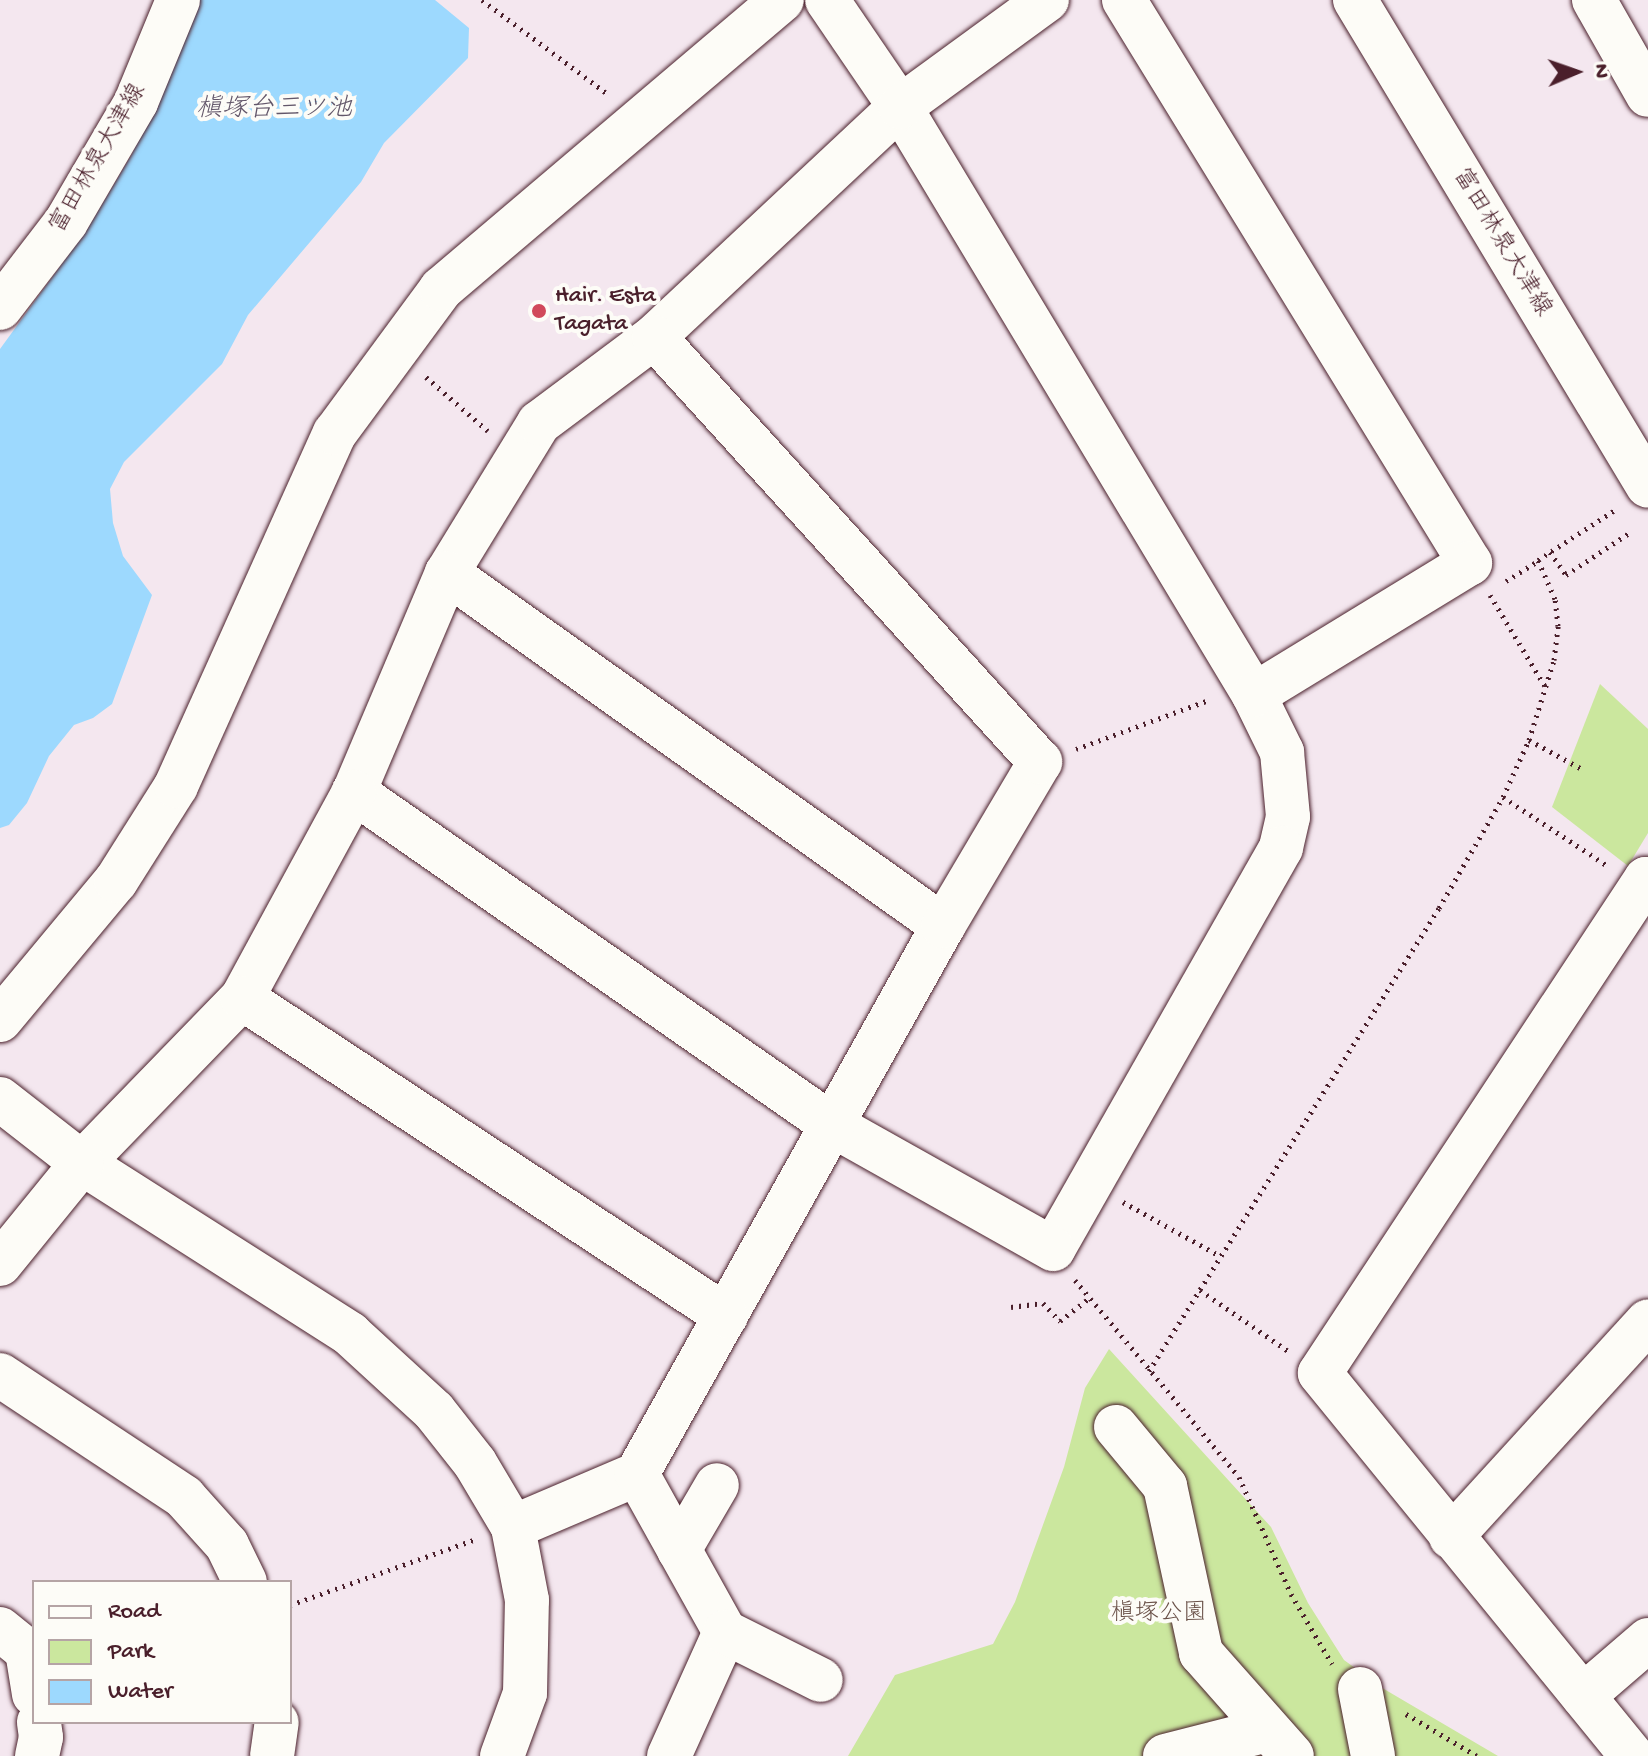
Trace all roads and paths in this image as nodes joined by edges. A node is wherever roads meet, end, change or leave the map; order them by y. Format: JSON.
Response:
{"nodes":[{"id":1,"x":178,"y":0,"type":"edge"},
{"id":2,"x":482,"y":0,"type":"edge"},
{"id":3,"x":782,"y":0,"type":"edge"},
{"id":4,"x":827,"y":0,"type":"edge"},
{"id":5,"x":1047,"y":0,"type":"edge"},
{"id":6,"x":1124,"y":0,"type":"edge"},
{"id":7,"x":1355,"y":0,"type":"edge"},
{"id":8,"x":1594,"y":0,"type":"edge"},
{"id":9,"x":1648,"y":95,"type":"edge"},
{"id":10,"x":900,"y":107,"type":"junction"},
{"id":11,"x":643,"y":121,"type":"junction"},
{"id":12,"x":0,"y":308,"type":"edge"},
{"id":13,"x":654,"y":337,"type":"junction"},
{"id":14,"x":396,"y":350,"type":"junction"},
{"id":15,"x":518,"y":458,"type":"junction"},
{"id":16,"x":1648,"y":486,"type":"edge"},
{"id":17,"x":1586,"y":528,"type":"dead end"},
{"id":18,"x":1629,"y":533,"type":"dead end"},
{"id":19,"x":1550,"y":552,"type":"junction"},
{"id":20,"x":1538,"y":560,"type":"junction"},
{"id":21,"x":447,"y":573,"type":"junction"},
{"id":22,"x":1479,"y":578,"type":"junction"},
{"id":23,"x":1546,"y":687,"type":"junction"},
{"id":24,"x":1251,"y":690,"type":"junction"},
{"id":25,"x":1529,"y":740,"type":"junction"},
{"id":26,"x":1040,"y":762,"type":"junction"},
{"id":27,"x":1582,"y":769,"type":"dead end"},
{"id":28,"x":354,"y":792,"type":"junction"},
{"id":29,"x":1503,"y":797,"type":"junction"},
{"id":30,"x":1644,"y":886,"type":"edge"},
{"id":31,"x":943,"y":926,"type":"junction"},
{"id":32,"x":242,"y":998,"type":"junction"},
{"id":33,"x":0,"y":1020,"type":"edge"},
{"id":34,"x":0,"y":1099,"type":"edge"},
{"id":35,"x":832,"y":1125,"type":"junction"},
{"id":36,"x":82,"y":1163,"type":"junction"},
{"id":37,"x":1091,"y":1185,"type":"junction"},
{"id":38,"x":1053,"y":1249,"type":"junction"},
{"id":39,"x":1220,"y":1256,"type":"junction"},
{"id":40,"x":0,"y":1264,"type":"edge"},
{"id":41,"x":1200,"y":1290,"type":"junction"},
{"id":42,"x":1088,"y":1299,"type":"junction"},
{"id":43,"x":1011,"y":1307,"type":"dead end"},
{"id":44,"x":726,"y":1316,"type":"junction"},
{"id":45,"x":1648,"y":1321,"type":"edge"},
{"id":46,"x":1149,"y":1371,"type":"junction"},
{"id":47,"x":1320,"y":1373,"type":"junction"},
{"id":48,"x":0,"y":1375,"type":"edge"},
{"id":49,"x":1116,"y":1427,"type":"dead end"},
{"id":50,"x":637,"y":1474,"type":"junction"},
{"id":51,"x":717,"y":1485,"type":"dead end"},
{"id":52,"x":513,"y":1527,"type":"junction"},
{"id":53,"x":1451,"y":1537,"type":"junction"},
{"id":54,"x":679,"y":1550,"type":"junction"},
{"id":55,"x":244,"y":1580,"type":"edge"},
{"id":56,"x":292,"y":1604,"type":"edge"},
{"id":57,"x":0,"y":1629,"type":"edge"},
{"id":58,"x":725,"y":1632,"type":"junction"},
{"id":59,"x":1648,"y":1640,"type":"edge"},
{"id":60,"x":821,"y":1680,"type":"dead end"},
{"id":61,"x":32,"y":1682,"type":"edge"},
{"id":62,"x":1360,"y":1689,"type":"junction"},
{"id":63,"x":1583,"y":1696,"type":"junction"},
{"id":64,"x":39,"y":1724,"type":"edge"},
{"id":65,"x":277,"y":1724,"type":"edge"},
{"id":66,"x":1280,"y":1743,"type":"edge"},
{"id":67,"x":37,"y":1756,"type":"edge"},
{"id":68,"x":272,"y":1756,"type":"edge"},
{"id":69,"x":502,"y":1756,"type":"edge"},
{"id":70,"x":669,"y":1756,"type":"edge"},
{"id":71,"x":1165,"y":1756,"type":"edge"},
{"id":72,"x":1373,"y":1756,"type":"edge"},
{"id":73,"x":1477,"y":1756,"type":"edge"},
{"id":74,"x":1632,"y":1756,"type":"edge"}],
"edges":[{"from":1,"to":12,"type":"street","name":"富田林泉大津線"},
{"from":2,"to":11,"type":"path"},
{"from":3,"to":11,"type":"street"},
{"from":4,"to":10,"type":"street"},
{"from":5,"to":10,"type":"street"},
{"from":6,"to":22,"type":"street"},
{"from":7,"to":16,"type":"street","name":"富田林泉大津線"},
{"from":8,"to":9,"type":"street"},
{"from":10,"to":13,"type":"street"},
{"from":10,"to":24,"type":"street"},
{"from":11,"to":14,"type":"street"},
{"from":13,"to":15,"type":"street"},
{"from":13,"to":26,"type":"street"},
{"from":14,"to":15,"type":"path"},
{"from":14,"to":33,"type":"street"},
{"from":15,"to":21,"type":"street"},
{"from":17,"to":19,"type":"path"},
{"from":18,"to":19,"type":"path"},
{"from":19,"to":20,"type":"path"},
{"from":20,"to":22,"type":"path"},
{"from":20,"to":23,"type":"path"},
{"from":21,"to":28,"type":"street"},
{"from":21,"to":31,"type":"street"},
{"from":22,"to":23,"type":"path"},
{"from":22,"to":24,"type":"street"},
{"from":23,"to":25,"type":"path"},
{"from":24,"to":26,"type":"path"},
{"from":24,"to":37,"type":"street"},
{"from":25,"to":27,"type":"path"},
{"from":25,"to":29,"type":"path"},
{"from":26,"to":31,"type":"street"},
{"from":28,"to":32,"type":"street"},
{"from":28,"to":35,"type":"street"},
{"from":29,"to":30,"type":"path"},
{"from":29,"to":39,"type":"path"},
{"from":30,"to":47,"type":"street"},
{"from":31,"to":35,"type":"street"},
{"from":32,"to":36,"type":"street"},
{"from":32,"to":44,"type":"street"},
{"from":34,"to":36,"type":"street"},
{"from":35,"to":38,"type":"street"},
{"from":35,"to":44,"type":"street"},
{"from":36,"to":40,"type":"street"},
{"from":36,"to":52,"type":"street"},
{"from":37,"to":38,"type":"street"},
{"from":37,"to":39,"type":"path"},
{"from":38,"to":42,"type":"path"},
{"from":39,"to":41,"type":"path"},
{"from":41,"to":46,"type":"path"},
{"from":41,"to":47,"type":"path"},
{"from":42,"to":43,"type":"path"},
{"from":42,"to":46,"type":"path"},
{"from":44,"to":50,"type":"street"},
{"from":45,"to":53,"type":"street"},
{"from":46,"to":62,"type":"path"},
{"from":47,"to":53,"type":"street"},
{"from":48,"to":55,"type":"street"},
{"from":49,"to":66,"type":"street"},
{"from":50,"to":52,"type":"street"},
{"from":50,"to":54,"type":"street"},
{"from":51,"to":54,"type":"street"},
{"from":52,"to":56,"type":"path"},
{"from":52,"to":69,"type":"street"},
{"from":53,"to":63,"type":"street"},
{"from":54,"to":58,"type":"street"},
{"from":57,"to":61,"type":"street"},
{"from":58,"to":60,"type":"street"},
{"from":58,"to":70,"type":"street"},
{"from":59,"to":63,"type":"street"},
{"from":62,"to":72,"type":"street"},
{"from":62,"to":73,"type":"path"},
{"from":63,"to":74,"type":"street"},
{"from":64,"to":67,"type":"street"},
{"from":65,"to":68,"type":"street"},
{"from":66,"to":71,"type":"street"}]}
